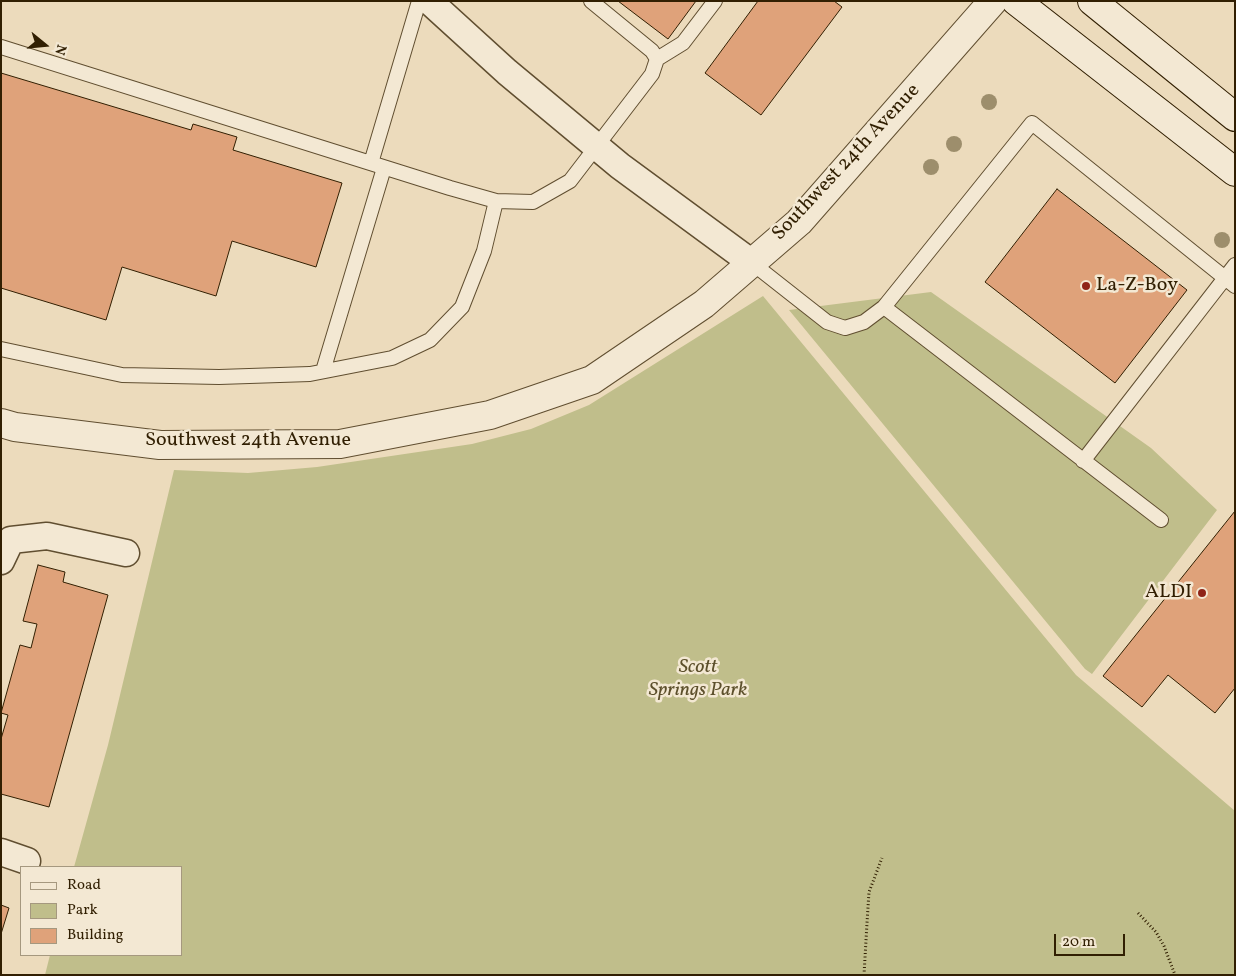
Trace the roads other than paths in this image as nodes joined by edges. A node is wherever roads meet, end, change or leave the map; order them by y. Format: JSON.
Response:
{"nodes":[{"id":1,"x":419,"y":1,"type":"edge"},
{"id":2,"x":429,"y":1,"type":"edge"},
{"id":3,"x":591,"y":1,"type":"edge"},
{"id":4,"x":715,"y":1,"type":"edge"},
{"id":5,"x":993,"y":1,"type":"edge"},
{"id":6,"x":1016,"y":1,"type":"edge"},
{"id":7,"x":1092,"y":1,"type":"edge"},
{"id":8,"x":1,"y":47,"type":"edge"},
{"id":9,"x":657,"y":59,"type":"junction"},
{"id":10,"x":1235,"y":117,"type":"edge"},
{"id":11,"x":596,"y":146,"type":"junction"},
{"id":12,"x":377,"y":165,"type":"junction"},
{"id":13,"x":1235,"y":172,"type":"edge"},
{"id":14,"x":496,"y":201,"type":"junction"},
{"id":15,"x":752,"y":263,"type":"junction"},
{"id":16,"x":1235,"y":265,"type":"edge"},
{"id":17,"x":1230,"y":282,"type":"edge"},
{"id":18,"x":884,"y":307,"type":"junction"},
{"id":19,"x":1,"y":350,"type":"edge"},
{"id":20,"x":323,"y":371,"type":"junction"},
{"id":21,"x":1,"y":423,"type":"edge"},
{"id":22,"x":1083,"y":461,"type":"junction"},
{"id":23,"x":1160,"y":520,"type":"dead end"},
{"id":24,"x":126,"y":553,"type":"dead end"},
{"id":25,"x":1,"y":561,"type":"edge"},
{"id":26,"x":1,"y":852,"type":"edge"},
{"id":27,"x":27,"y":861,"type":"dead end"}],
"edges":[{"from":1,"to":12,"type":"lane"},
{"from":2,"to":11,"type":"street"},
{"from":3,"to":9,"type":"lane"},
{"from":4,"to":9,"type":"lane"},
{"from":5,"to":15,"type":"street","name":"Southwest 24th Avenue"},
{"from":6,"to":13,"type":"street"},
{"from":7,"to":10,"type":"street"},
{"from":8,"to":12,"type":"lane"},
{"from":9,"to":11,"type":"lane"},
{"from":11,"to":14,"type":"lane"},
{"from":11,"to":15,"type":"street"},
{"from":12,"to":14,"type":"lane"},
{"from":12,"to":20,"type":"lane"},
{"from":14,"to":20,"type":"lane"},
{"from":15,"to":18,"type":"lane"},
{"from":15,"to":21,"type":"street","name":"Southwest 24th Avenue"},
{"from":16,"to":17,"type":"lane"},
{"from":17,"to":18,"type":"lane"},
{"from":17,"to":22,"type":"lane"},
{"from":18,"to":22,"type":"lane"},
{"from":19,"to":20,"type":"lane"},
{"from":22,"to":23,"type":"lane"},
{"from":24,"to":25,"type":"street"},
{"from":26,"to":27,"type":"street"}]}
